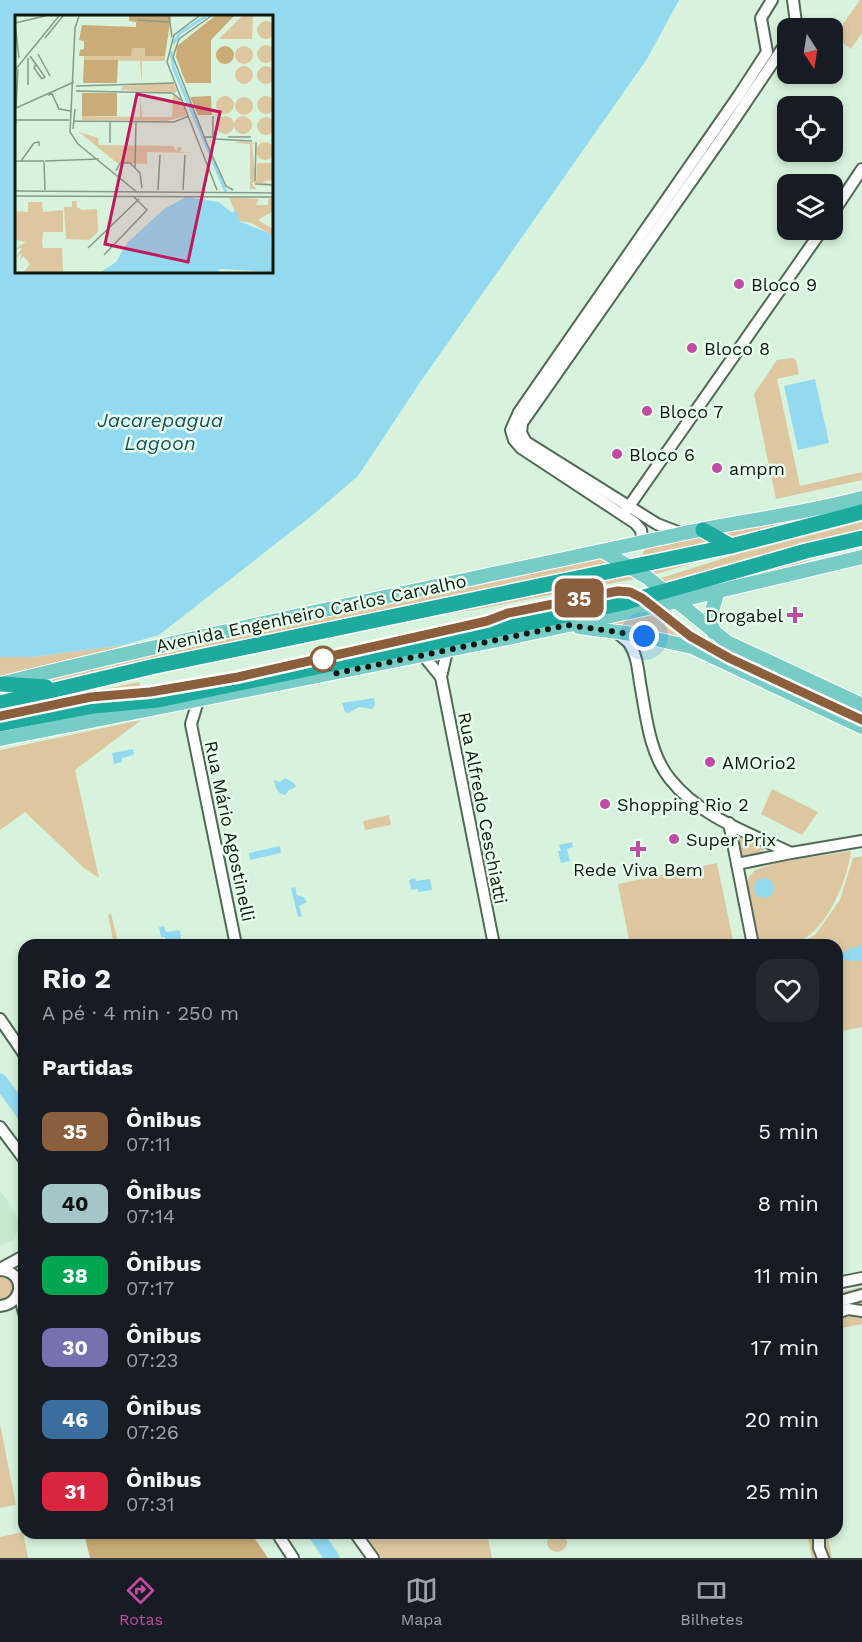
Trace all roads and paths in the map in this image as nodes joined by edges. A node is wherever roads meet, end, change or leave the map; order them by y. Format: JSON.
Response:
{"nodes":[{"id":1,"x":772,"y":0,"type":"edge"},
{"id":2,"x":793,"y":0,"type":"edge"},
{"id":3,"x":795,"y":18,"type":"edge"},
{"id":4,"x":777,"y":49,"type":"edge"},
{"id":5,"x":771,"y":54,"type":"junction"},
{"id":6,"x":862,"y":169,"type":"edge"},
{"id":7,"x":843,"y":198,"type":"edge"},
{"id":8,"x":815,"y":240,"type":"edge"},
{"id":9,"x":862,"y":498,"type":"edge"},
{"id":10,"x":625,"y":511,"type":"junction"},
{"id":11,"x":862,"y":512,"type":"edge"},
{"id":12,"x":703,"y":530,"type":"junction"},
{"id":13,"x":683,"y":534,"type":"junction"},
{"id":14,"x":862,"y":538,"type":"edge"},
{"id":15,"x":644,"y":543,"type":"junction"},
{"id":16,"x":730,"y":546,"type":"junction"},
{"id":17,"x":604,"y":552,"type":"junction"},
{"id":18,"x":862,"y":557,"type":"edge"},
{"id":19,"x":631,"y":567,"type":"junction"},
{"id":20,"x":718,"y":591,"type":"junction"},
{"id":21,"x":670,"y":597,"type":"junction"},
{"id":22,"x":568,"y":625,"type":"junction"},
{"id":23,"x":615,"y":631,"type":"junction"},
{"id":24,"x":714,"y":632,"type":"junction"},
{"id":25,"x":447,"y":651,"type":"junction"},
{"id":26,"x":423,"y":656,"type":"junction"},
{"id":27,"x":441,"y":677,"type":"junction"},
{"id":28,"x":1,"y":684,"type":"edge"},
{"id":29,"x":64,"y":688,"type":"junction"},
{"id":30,"x":198,"y":701,"type":"junction"},
{"id":31,"x":0,"y":703,"type":"edge"},
{"id":32,"x":178,"y":705,"type":"junction"},
{"id":33,"x":862,"y":705,"type":"edge"},
{"id":34,"x":191,"y":723,"type":"junction"},
{"id":35,"x":0,"y":724,"type":"edge"},
{"id":36,"x":862,"y":727,"type":"edge"},
{"id":37,"x":0,"y":739,"type":"edge"},
{"id":38,"x":729,"y":824,"type":"junction"},
{"id":39,"x":862,"y":841,"type":"edge"},
{"id":40,"x":791,"y":853,"type":"junction"},
{"id":41,"x":737,"y":864,"type":"junction"},
{"id":42,"x":235,"y":939,"type":"edge"},
{"id":43,"x":493,"y":939,"type":"edge"},
{"id":44,"x":752,"y":939,"type":"edge"},
{"id":45,"x":0,"y":1019,"type":"edge"},
{"id":46,"x":18,"y":1045,"type":"edge"},
{"id":47,"x":0,"y":1127,"type":"edge"},
{"id":48,"x":18,"y":1151,"type":"edge"},
{"id":49,"x":18,"y":1259,"type":"edge"},
{"id":50,"x":0,"y":1269,"type":"edge"},
{"id":51,"x":862,"y":1278,"type":"edge"},
{"id":52,"x":18,"y":1280,"type":"edge"},
{"id":53,"x":843,"y":1282,"type":"edge"},
{"id":54,"x":862,"y":1295,"type":"edge"},
{"id":55,"x":18,"y":1296,"type":"edge"},
{"id":56,"x":843,"y":1300,"type":"edge"},
{"id":57,"x":0,"y":1306,"type":"edge"},
{"id":58,"x":843,"y":1311,"type":"edge"},
{"id":59,"x":862,"y":1311,"type":"edge"},
{"id":60,"x":281,"y":1539,"type":"edge"},
{"id":61,"x":359,"y":1539,"type":"edge"},
{"id":62,"x":819,"y":1539,"type":"edge"},
{"id":63,"x":294,"y":1558,"type":"edge"},
{"id":64,"x":373,"y":1558,"type":"edge"},
{"id":65,"x":823,"y":1558,"type":"edge"}],
"edges":[{"from":1,"to":5,"type":"street"},
{"from":2,"to":3,"type":"street"},
{"from":4,"to":5,"type":"street"},
{"from":5,"to":10,"type":"street"},
{"from":6,"to":7,"type":"street"},
{"from":8,"to":10,"type":"street"},
{"from":9,"to":12,"type":"main road","name":"Avenida Engenheiro Carlos Carvalho"},
{"from":10,"to":13,"type":"street"},
{"from":10,"to":15,"type":"street"},
{"from":11,"to":16,"type":"highway","name":"Avenida Engenheiro Carlos Carvalho"},
{"from":12,"to":13,"type":"main road","name":"Avenida Engenheiro Carlos Carvalho"},
{"from":12,"to":16,"type":"highway"},
{"from":13,"to":15,"type":"main road","name":"Avenida Engenheiro Carlos Carvalho"},
{"from":14,"to":21,"type":"highway"},
{"from":15,"to":17,"type":"main road","name":"Avenida Engenheiro Carlos Carvalho"},
{"from":16,"to":19,"type":"highway","name":"Avenida Engenheiro Carlos Carvalho"},
{"from":17,"to":19,"type":"main road"},
{"from":17,"to":28,"type":"main road","name":"Avenida Engenheiro Carlos Carvalho"},
{"from":18,"to":20,"type":"main road"},
{"from":19,"to":21,"type":"main road"},
{"from":19,"to":29,"type":"highway","name":"Avenida Engenheiro Carlos Carvalho"},
{"from":20,"to":21,"type":"main road"},
{"from":20,"to":24,"type":"main road"},
{"from":21,"to":22,"type":"main road"},
{"from":21,"to":24,"type":"main road"},
{"from":21,"to":35,"type":"highway"},
{"from":22,"to":23,"type":"main road"},
{"from":22,"to":25,"type":"main road"},
{"from":23,"to":36,"type":"main road"},
{"from":23,"to":38,"type":"street"},
{"from":24,"to":33,"type":"main road"},
{"from":25,"to":26,"type":"main road"},
{"from":25,"to":27,"type":"street","name":"Rua Alfredo Ceschiatti"},
{"from":26,"to":27,"type":"street","name":"Rua Alfredo Ceschiatti"},
{"from":26,"to":30,"type":"main road"},
{"from":27,"to":43,"type":"street","name":"Rua Alfredo Ceschiatti"},
{"from":28,"to":29,"type":"highway"},
{"from":29,"to":31,"type":"highway","name":"Avenida Engenheiro Carlos Carvalho"},
{"from":30,"to":32,"type":"main road"},
{"from":30,"to":34,"type":"street","name":"Rua Mário Agostinelli"},
{"from":32,"to":34,"type":"street","name":"Rua Mário Agostinelli"},
{"from":32,"to":37,"type":"main road"},
{"from":34,"to":42,"type":"street","name":"Rua Mário Agostinelli"},
{"from":38,"to":40,"type":"street"},
{"from":38,"to":41,"type":"street"},
{"from":39,"to":40,"type":"street"},
{"from":40,"to":41,"type":"street"},
{"from":41,"to":44,"type":"street"},
{"from":45,"to":46,"type":"street"},
{"from":47,"to":48,"type":"street"},
{"from":49,"to":50,"type":"street"},
{"from":50,"to":52,"type":"street"},
{"from":51,"to":53,"type":"street"},
{"from":54,"to":56,"type":"street"},
{"from":55,"to":57,"type":"street"},
{"from":58,"to":59,"type":"street"},
{"from":60,"to":63,"type":"street"},
{"from":61,"to":64,"type":"street"},
{"from":62,"to":65,"type":"street"}]}
